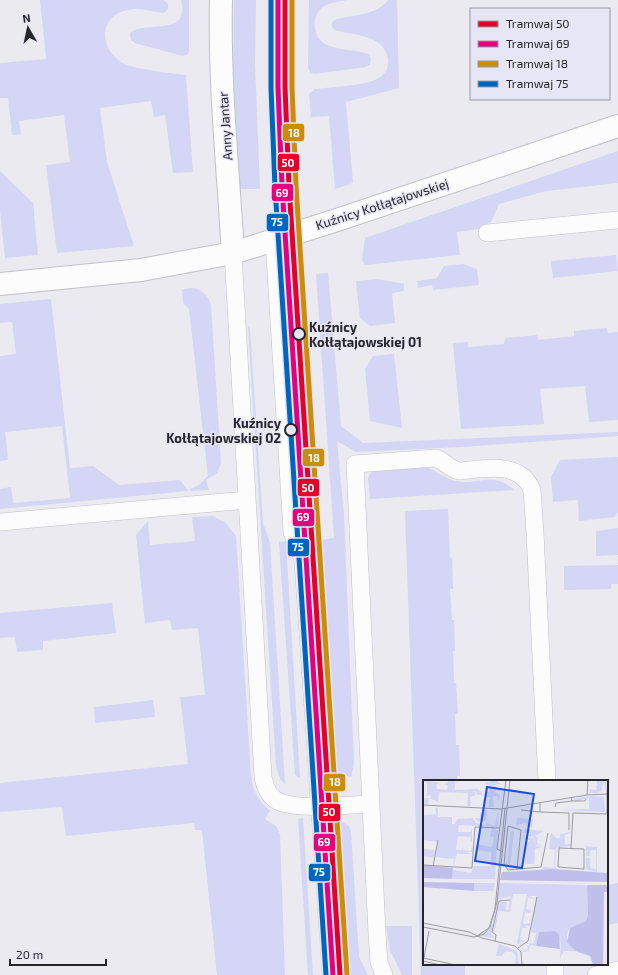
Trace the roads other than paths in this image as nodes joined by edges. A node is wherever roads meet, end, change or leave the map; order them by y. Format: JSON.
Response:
{"nodes":[{"id":1,"x":221,"y":0,"type":"edge"},
{"id":2,"x":618,"y":126,"type":"edge"},
{"id":3,"x":618,"y":220,"type":"edge"},
{"id":4,"x":487,"y":233,"type":"dead end"},
{"id":5,"x":283,"y":237,"type":"junction"},
{"id":6,"x":233,"y":253,"type":"junction"},
{"id":7,"x":0,"y":284,"type":"edge"},
{"id":8,"x":247,"y":500,"type":"junction"},
{"id":9,"x":0,"y":522,"type":"edge"},
{"id":10,"x":546,"y":780,"type":"edge"},
{"id":11,"x":370,"y":804,"type":"junction"},
{"id":12,"x":320,"y":806,"type":"junction"},
{"id":13,"x":555,"y":965,"type":"edge"},
{"id":14,"x":618,"y":970,"type":"edge"},
{"id":15,"x":330,"y":975,"type":"edge"},
{"id":16,"x":384,"y":975,"type":"edge"},
{"id":17,"x":556,"y":975,"type":"edge"},
{"id":18,"x":596,"y":975,"type":"edge"}],
"edges":[{"from":1,"to":6,"type":"street","name":"Anny Jantar"},
{"from":2,"to":5,"type":"street","name":"Kuźnicy Kołłątajowskiej"},
{"from":3,"to":4,"type":"lane"},
{"from":5,"to":6,"type":"street","name":"Kuźnicy Kołłątajowskiej"},
{"from":5,"to":12,"type":"lane"},
{"from":6,"to":7,"type":"street","name":"Kuźnicy Kołłątajowskiej"},
{"from":6,"to":8,"type":"lane"},
{"from":8,"to":9,"type":"lane"},
{"from":8,"to":12,"type":"lane"},
{"from":10,"to":11,"type":"lane"},
{"from":11,"to":12,"type":"lane"},
{"from":11,"to":16,"type":"lane"},
{"from":12,"to":15,"type":"lane"},
{"from":13,"to":17,"type":"lane"},
{"from":14,"to":18,"type":"lane"}]}
